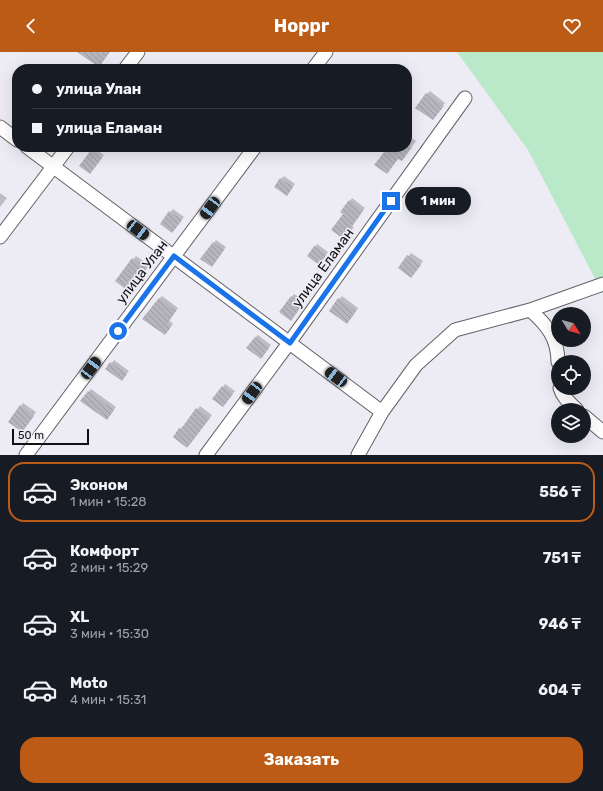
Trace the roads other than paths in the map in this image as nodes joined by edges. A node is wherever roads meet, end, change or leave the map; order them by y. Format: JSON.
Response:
{"nodes":[{"id":1,"x":138,"y":52,"type":"edge"},
{"id":2,"x":326,"y":52,"type":"edge"},
{"id":3,"x":129,"y":64,"type":"edge"},
{"id":4,"x":317,"y":64,"type":"edge"},
{"id":5,"x":465,"y":98,"type":"dead end"},
{"id":6,"x":0,"y":127,"type":"edge"},
{"id":7,"x":12,"y":136,"type":"edge"},
{"id":8,"x":34,"y":152,"type":"edge"},
{"id":9,"x":64,"y":152,"type":"edge"},
{"id":10,"x":251,"y":152,"type":"edge"},
{"id":11,"x":53,"y":167,"type":"junction"},
{"id":12,"x":0,"y":237,"type":"edge"},
{"id":13,"x":174,"y":256,"type":"junction"},
{"id":14,"x":603,"y":284,"type":"edge"},
{"id":15,"x":530,"y":310,"type":"junction"},
{"id":16,"x":290,"y":343,"type":"junction"},
{"id":17,"x":558,"y":355,"type":"edge"},
{"id":18,"x":563,"y":395,"type":"edge"},
{"id":19,"x":569,"y":403,"type":"edge"},
{"id":20,"x":382,"y":412,"type":"junction"},
{"id":21,"x":591,"y":422,"type":"edge"},
{"id":22,"x":603,"y":432,"type":"edge"},
{"id":23,"x":26,"y":455,"type":"edge"},
{"id":24,"x":206,"y":455,"type":"edge"},
{"id":25,"x":358,"y":455,"type":"edge"}],
"edges":[{"from":1,"to":3,"type":"street"},
{"from":2,"to":4,"type":"street"},
{"from":5,"to":16,"type":"street","name":"улица Еламан"},
{"from":6,"to":7,"type":"street"},
{"from":8,"to":11,"type":"street"},
{"from":9,"to":11,"type":"street"},
{"from":10,"to":13,"type":"street","name":"улица Улан"},
{"from":11,"to":12,"type":"street"},
{"from":11,"to":13,"type":"street"},
{"from":13,"to":16,"type":"street"},
{"from":13,"to":23,"type":"street","name":"улица Улан"},
{"from":14,"to":15,"type":"street"},
{"from":15,"to":17,"type":"street"},
{"from":15,"to":20,"type":"street"},
{"from":16,"to":20,"type":"street"},
{"from":16,"to":24,"type":"street","name":"улица Еламан"},
{"from":18,"to":19,"type":"street"},
{"from":20,"to":25,"type":"street"},
{"from":21,"to":22,"type":"street"}]}
